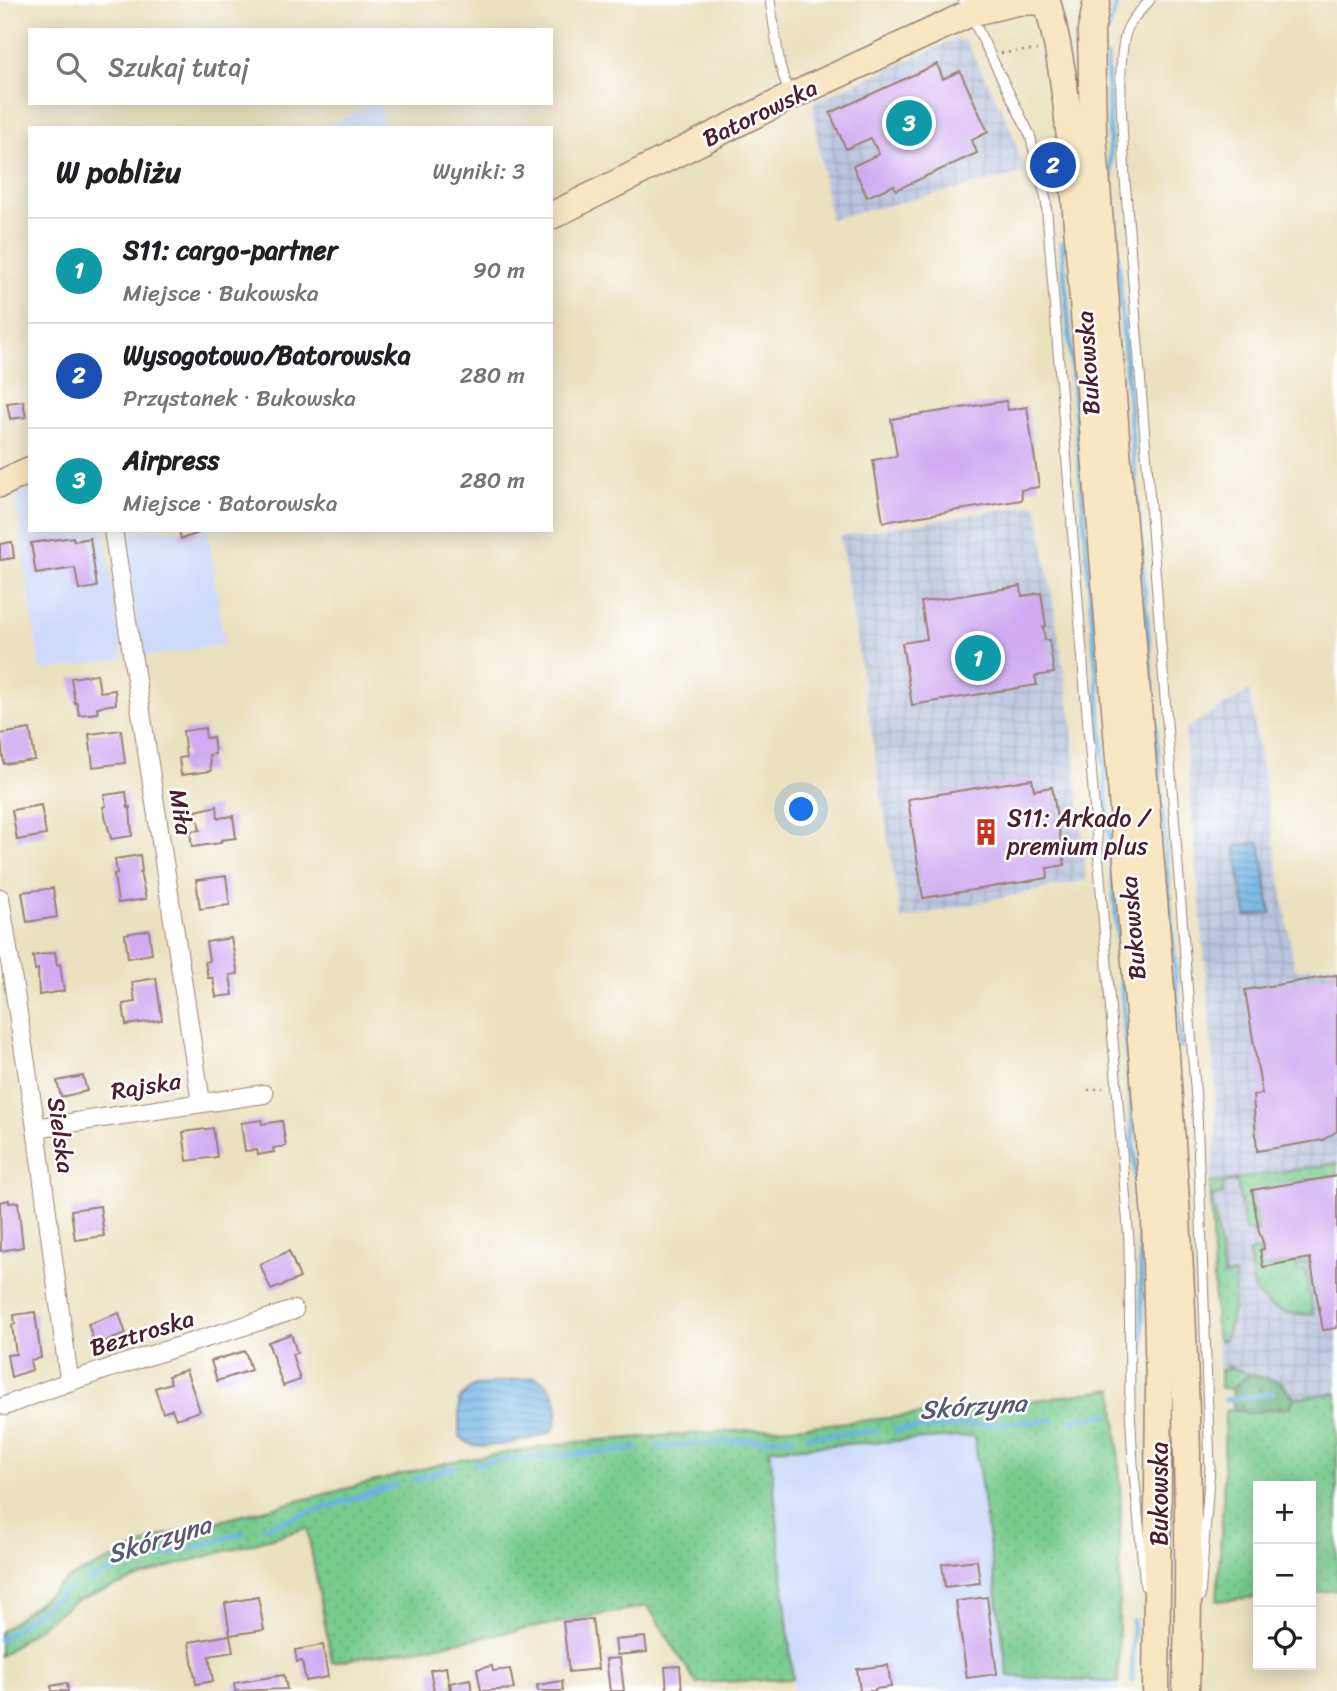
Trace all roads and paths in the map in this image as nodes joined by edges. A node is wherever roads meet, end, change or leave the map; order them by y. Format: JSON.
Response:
{"nodes":[{"id":1,"x":770,"y":0,"type":"edge"},
{"id":2,"x":1150,"y":0,"type":"edge"},
{"id":3,"x":1046,"y":1,"type":"edge"},
{"id":4,"x":1096,"y":1,"type":"edge"},
{"id":5,"x":973,"y":4,"type":"edge"},
{"id":6,"x":1039,"y":50,"type":"dead end"},
{"id":7,"x":998,"y":53,"type":"dead end"},
{"id":8,"x":1062,"y":86,"type":"junction"},
{"id":9,"x":790,"y":97,"type":"junction"},
{"id":10,"x":1058,"y":119,"type":"dead end"},
{"id":11,"x":1063,"y":196,"type":"dead end"},
{"id":12,"x":553,"y":215,"type":"edge"},
{"id":13,"x":1077,"y":224,"type":"junction"},
{"id":14,"x":28,"y":471,"type":"edge"},
{"id":15,"x":0,"y":484,"type":"edge"},
{"id":16,"x":113,"y":532,"type":"edge"},
{"id":17,"x":0,"y":898,"type":"edge"},
{"id":18,"x":264,"y":1094,"type":"dead end"},
{"id":19,"x":201,"y":1102,"type":"junction"},
{"id":20,"x":36,"y":1128,"type":"junction"},
{"id":21,"x":294,"y":1310,"type":"dead end"},
{"id":22,"x":69,"y":1380,"type":"junction"},
{"id":23,"x":5,"y":1406,"type":"dead end"},
{"id":24,"x":1146,"y":1591,"type":"dead end"},
{"id":25,"x":1200,"y":1602,"type":"dead end"},
{"id":26,"x":1199,"y":1624,"type":"dead end"},
{"id":27,"x":1186,"y":1685,"type":"edge"},
{"id":28,"x":1156,"y":1691,"type":"edge"}],
"edges":[{"from":1,"to":9,"type":"lane"},
{"from":2,"to":25,"type":"lane"},
{"from":3,"to":4,"type":"main road","name":"Batorowska"},
{"from":3,"to":5,"type":"main road","name":"Batorowska"},
{"from":3,"to":8,"type":"main road","name":"Bukowska"},
{"from":4,"to":27,"type":"main road","name":"Bukowska"},
{"from":5,"to":9,"type":"main road","name":"Batorowska"},
{"from":5,"to":24,"type":"lane"},
{"from":6,"to":7,"type":"path"},
{"from":8,"to":10,"type":"lane"},
{"from":8,"to":13,"type":"main road","name":"Bukowska"},
{"from":9,"to":12,"type":"main road","name":"Batorowska"},
{"from":11,"to":13,"type":"lane"},
{"from":13,"to":28,"type":"main road","name":"Bukowska"},
{"from":14,"to":15,"type":"main road"},
{"from":16,"to":19,"type":"street","name":"Miła"},
{"from":17,"to":20,"type":"street","name":"Sielska"},
{"from":18,"to":19,"type":"street","name":"Rajska"},
{"from":19,"to":20,"type":"street","name":"Rajska"},
{"from":20,"to":22,"type":"street","name":"Sielska"},
{"from":21,"to":22,"type":"street","name":"Beztroska"},
{"from":22,"to":23,"type":"street","name":"Beztroska"},
{"from":26,"to":27,"type":"lane"}]}
